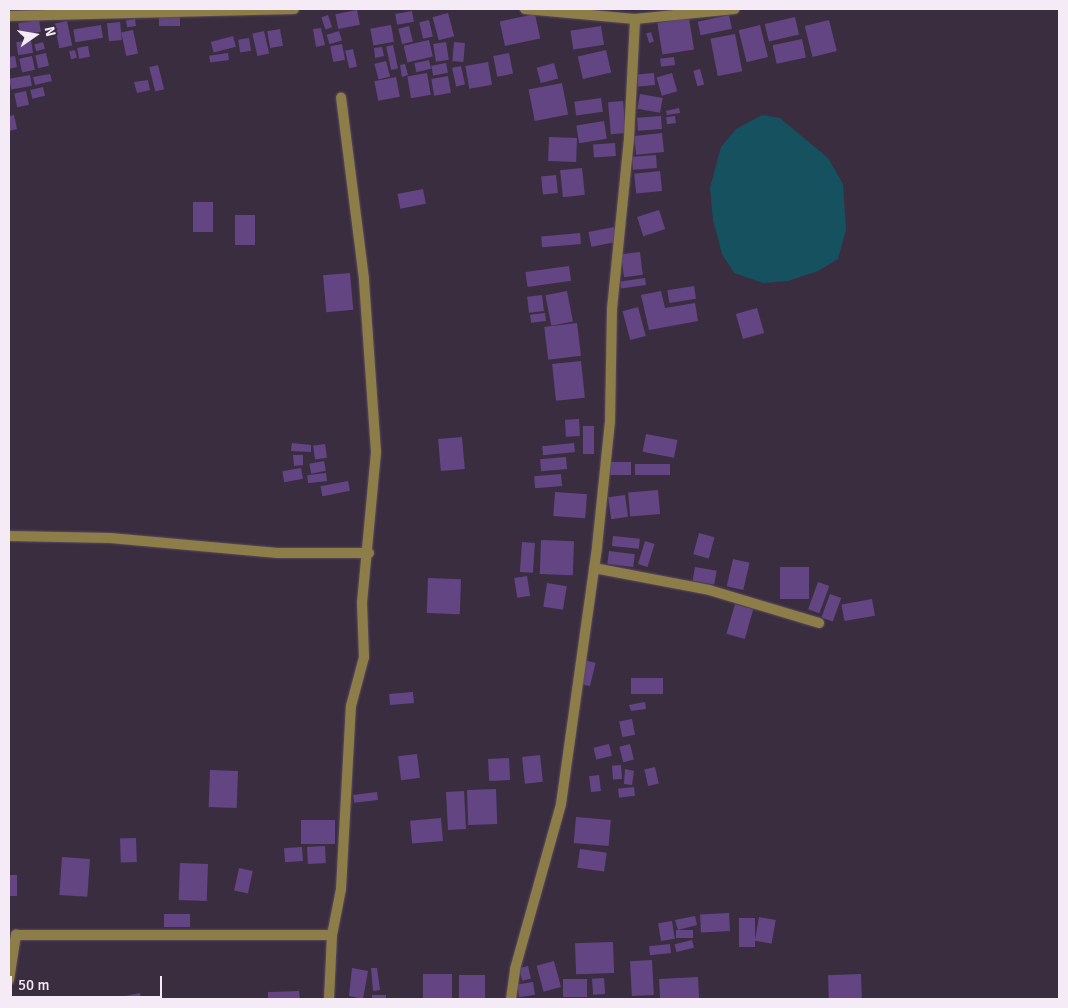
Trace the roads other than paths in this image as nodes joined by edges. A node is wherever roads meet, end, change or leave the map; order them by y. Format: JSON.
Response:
{"nodes":[{"id":1,"x":294,"y":9,"type":"edge"},
{"id":2,"x":525,"y":9,"type":"edge"},
{"id":3,"x":735,"y":9,"type":"edge"},
{"id":4,"x":9,"y":16,"type":"edge"},
{"id":5,"x":635,"y":19,"type":"junction"},
{"id":6,"x":341,"y":97,"type":"dead end"},
{"id":7,"x":9,"y":536,"type":"edge"},
{"id":8,"x":369,"y":553,"type":"junction"},
{"id":9,"x":594,"y":568,"type":"junction"},
{"id":10,"x":819,"y":623,"type":"dead end"},
{"id":11,"x":332,"y":934,"type":"junction"},
{"id":12,"x":9,"y":980,"type":"edge"},
{"id":13,"x":329,"y":999,"type":"edge"},
{"id":14,"x":511,"y":999,"type":"edge"}],
"edges":[{"from":1,"to":4,"type":"street"},
{"from":2,"to":5,"type":"street"},
{"from":3,"to":5,"type":"street"},
{"from":5,"to":9,"type":"street"},
{"from":6,"to":8,"type":"street"},
{"from":7,"to":8,"type":"street"},
{"from":8,"to":11,"type":"street"},
{"from":9,"to":10,"type":"street"},
{"from":9,"to":14,"type":"street"},
{"from":11,"to":12,"type":"street"},
{"from":11,"to":13,"type":"street"}]}
